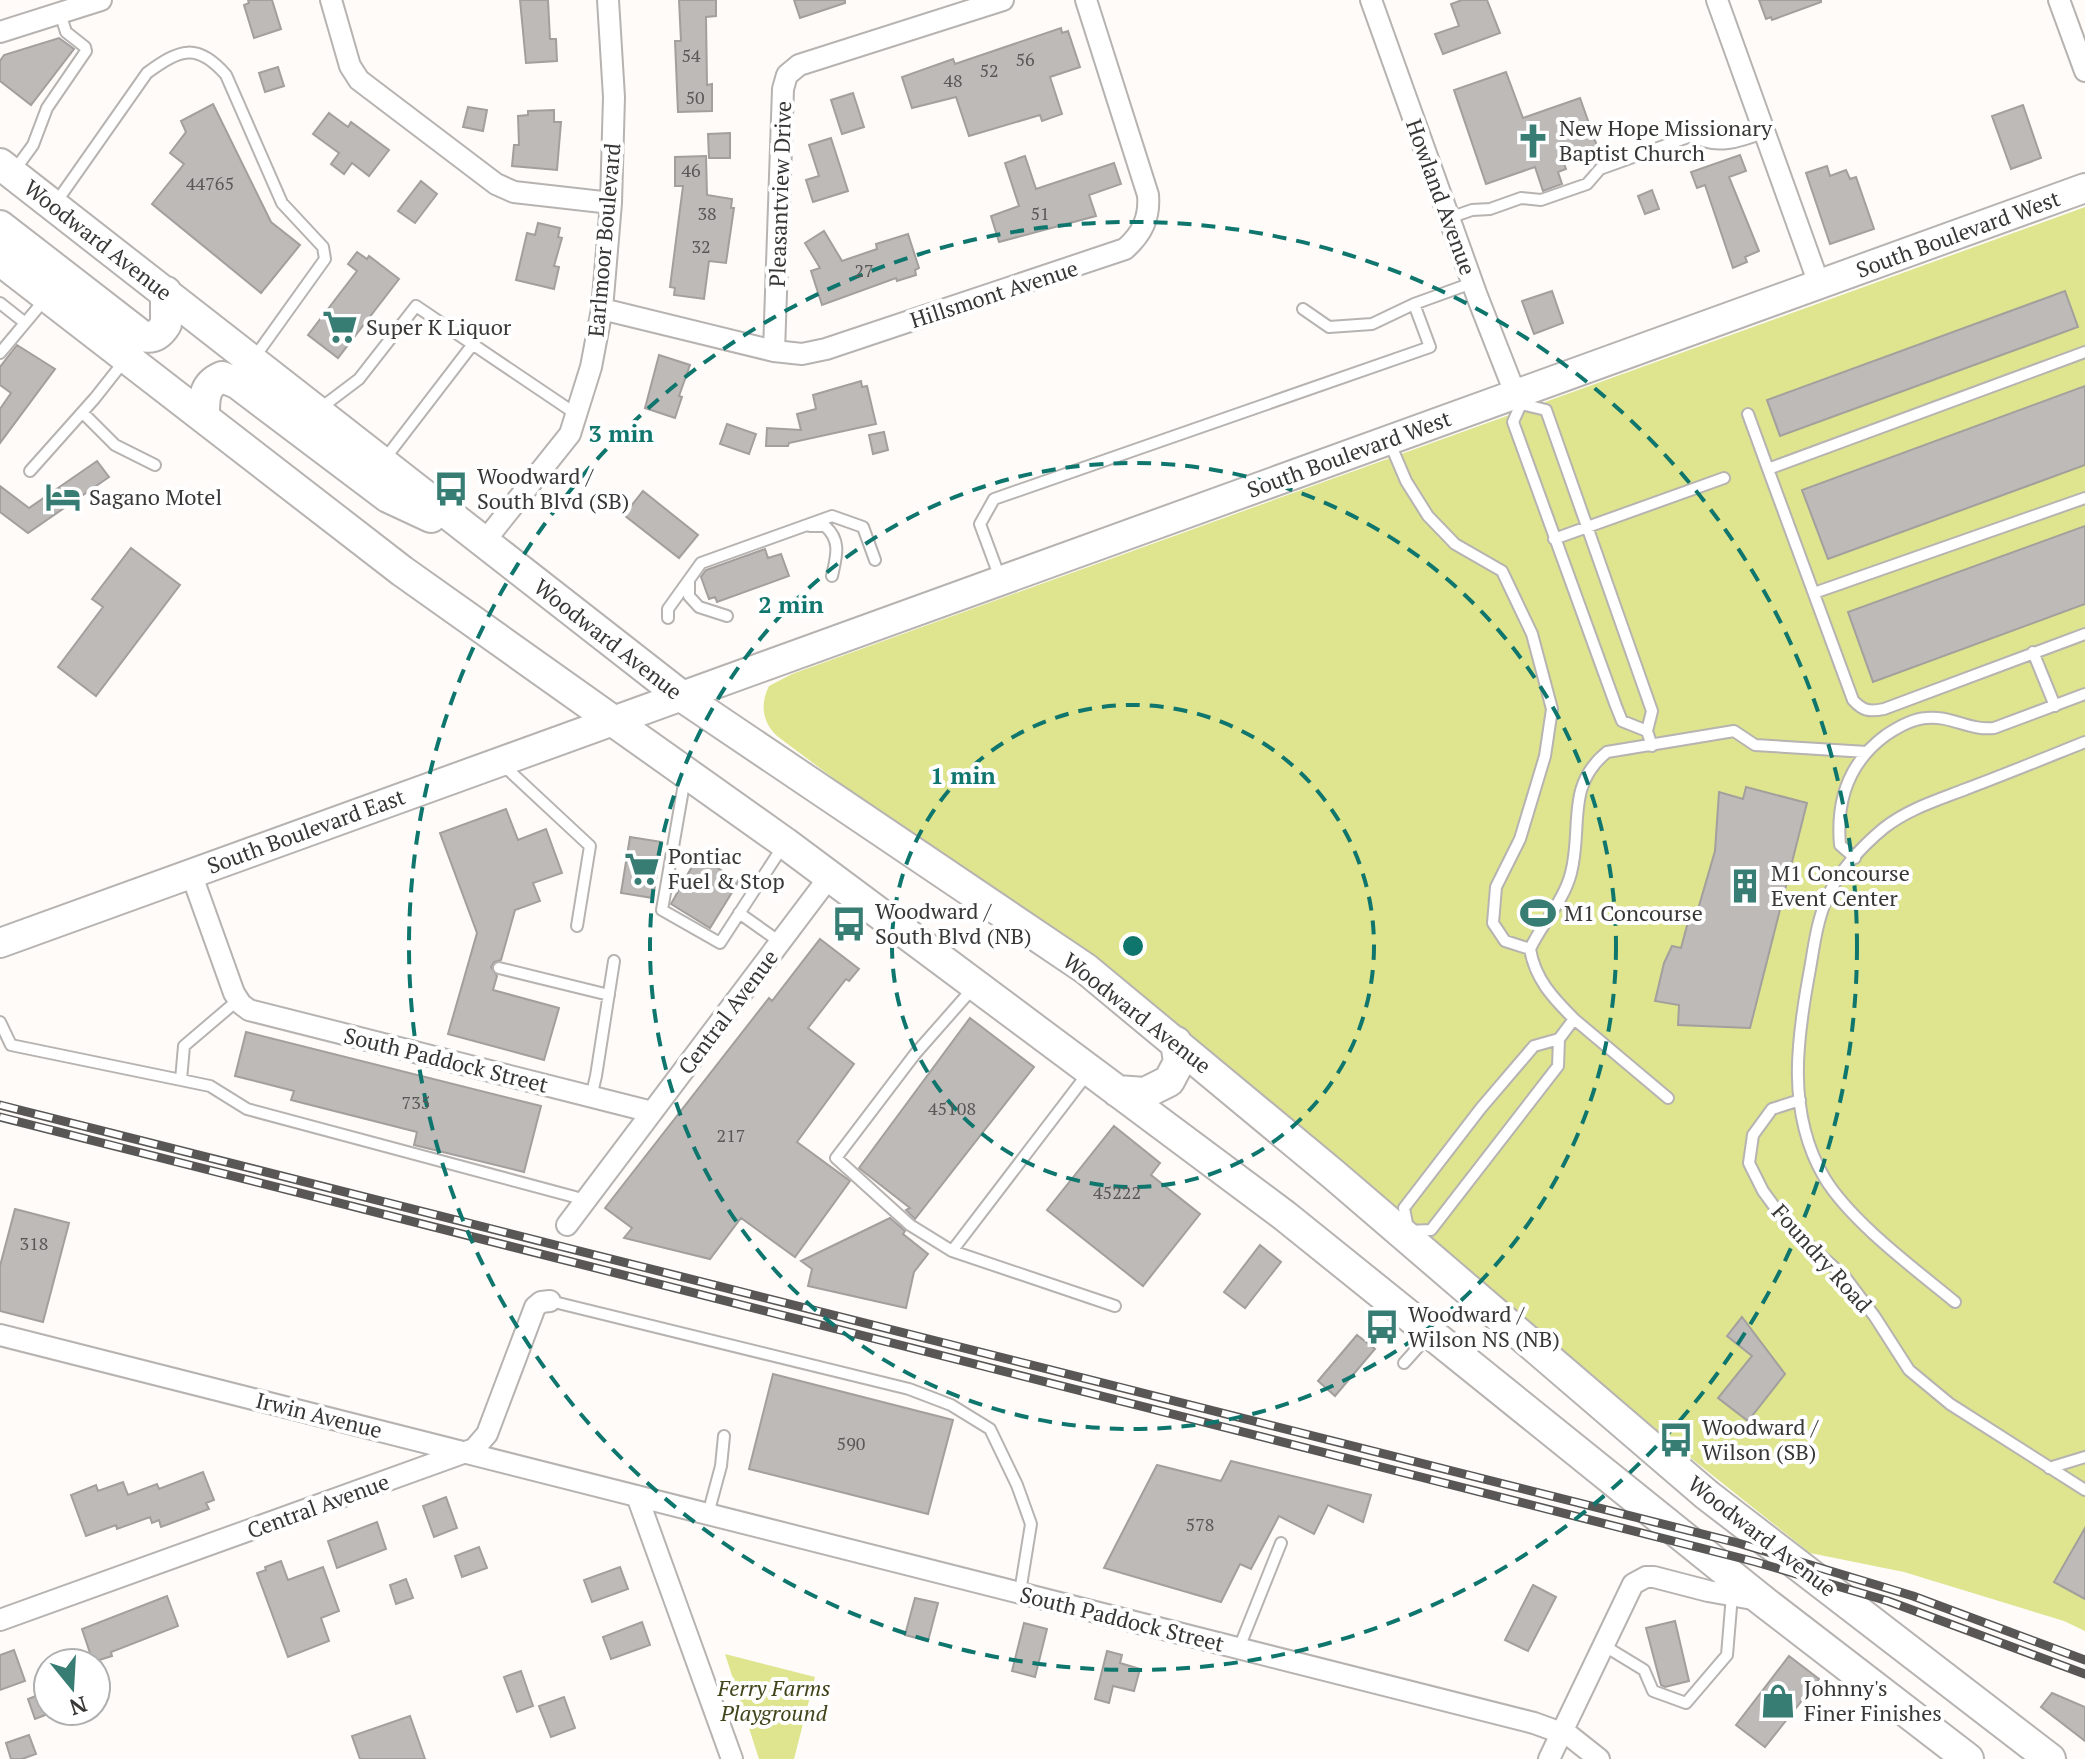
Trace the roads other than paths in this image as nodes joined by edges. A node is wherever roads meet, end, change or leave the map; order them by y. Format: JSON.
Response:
{"nodes":[{"id":1,"x":101,"y":0,"type":"edge"},
{"id":2,"x":331,"y":0,"type":"edge"},
{"id":3,"x":608,"y":0,"type":"edge"},
{"id":4,"x":1003,"y":0,"type":"edge"},
{"id":5,"x":1086,"y":0,"type":"edge"},
{"id":6,"x":1371,"y":0,"type":"edge"},
{"id":7,"x":1717,"y":0,"type":"edge"},
{"id":8,"x":2059,"y":0,"type":"edge"},
{"id":9,"x":60,"y":13,"type":"junction"},
{"id":10,"x":0,"y":32,"type":"edge"},
{"id":11,"x":2085,"y":71,"type":"edge"},
{"id":12,"x":1765,"y":132,"type":"junction"},
{"id":13,"x":6,"y":168,"type":"edge"},
{"id":14,"x":2085,"y":188,"type":"edge"},
{"id":15,"x":611,"y":203,"type":"junction"},
{"id":16,"x":54,"y":206,"type":"junction"},
{"id":17,"x":1449,"y":218,"type":"junction"},
{"id":18,"x":0,"y":226,"type":"edge"},
{"id":19,"x":0,"y":260,"type":"edge"},
{"id":20,"x":1472,"y":283,"type":"junction"},
{"id":21,"x":1819,"y":284,"type":"junction"},
{"id":22,"x":166,"y":292,"type":"junction"},
{"id":23,"x":48,"y":297,"type":"junction"},
{"id":24,"x":0,"y":303,"type":"edge"},
{"id":25,"x":1414,"y":304,"type":"junction"},
{"id":26,"x":602,"y":309,"type":"junction"},
{"id":27,"x":1303,"y":309,"type":"dead end"},
{"id":28,"x":24,"y":322,"type":"junction"},
{"id":29,"x":473,"y":344,"type":"junction"},
{"id":30,"x":774,"y":351,"type":"junction"},
{"id":31,"x":2085,"y":352,"type":"edge"},
{"id":32,"x":0,"y":353,"type":"edge"},
{"id":33,"x":127,"y":358,"type":"junction"},
{"id":34,"x":251,"y":362,"type":"junction"},
{"id":35,"x":1518,"y":399,"type":"junction"},
{"id":36,"x":316,"y":412,"type":"junction"},
{"id":37,"x":83,"y":413,"type":"junction"},
{"id":38,"x":1748,"y":414,"type":"dead end"},
{"id":39,"x":578,"y":415,"type":"junction"},
{"id":40,"x":204,"y":418,"type":"junction"},
{"id":41,"x":1388,"y":440,"type":"junction"},
{"id":42,"x":382,"y":463,"type":"junction"},
{"id":43,"x":155,"y":465,"type":"dead end"},
{"id":44,"x":1768,"y":469,"type":"junction"},
{"id":45,"x":30,"y":471,"type":"dead end"},
{"id":46,"x":1724,"y":478,"type":"dead end"},
{"id":47,"x":2085,"y":498,"type":"edge"},
{"id":48,"x":800,"y":526,"type":"junction"},
{"id":49,"x":1587,"y":527,"type":"junction"},
{"id":50,"x":1554,"y":539,"type":"junction"},
{"id":51,"x":484,"y":542,"type":"junction"},
{"id":52,"x":875,"y":560,"type":"dead end"},
{"id":53,"x":690,"y":576,"type":"junction"},
{"id":54,"x":832,"y":576,"type":"dead end"},
{"id":55,"x":1000,"y":579,"type":"junction"},
{"id":56,"x":1814,"y":593,"type":"junction"},
{"id":57,"x":727,"y":616,"type":"dead end"},
{"id":58,"x":668,"y":618,"type":"dead end"},
{"id":59,"x":2085,"y":634,"type":"edge"},
{"id":60,"x":2033,"y":652,"type":"junction"},
{"id":61,"x":2085,"y":694,"type":"edge"},
{"id":62,"x":680,"y":695,"type":"junction"},
{"id":63,"x":2055,"y":706,"type":"junction"},
{"id":64,"x":613,"y":720,"type":"junction"},
{"id":65,"x":1647,"y":731,"type":"junction"},
{"id":66,"x":2085,"y":742,"type":"edge"},
{"id":67,"x":1652,"y":746,"type":"junction"},
{"id":68,"x":1867,"y":752,"type":"junction"},
{"id":69,"x":499,"y":761,"type":"junction"},
{"id":70,"x":686,"y":772,"type":"junction"},
{"id":71,"x":785,"y":843,"type":"junction"},
{"id":72,"x":1855,"y":858,"type":"junction"},
{"id":73,"x":191,"y":873,"type":"junction"},
{"id":74,"x":830,"y":876,"type":"junction"},
{"id":75,"x":739,"y":913,"type":"junction"},
{"id":76,"x":577,"y":926,"type":"dead end"},
{"id":77,"x":780,"y":942,"type":"junction"},
{"id":78,"x":0,"y":943,"type":"edge"},
{"id":79,"x":1530,"y":949,"type":"junction"},
{"id":80,"x":614,"y":961,"type":"dead end"},
{"id":81,"x":499,"y":968,"type":"dead end"},
{"id":82,"x":975,"y":985,"type":"junction"},
{"id":83,"x":609,"y":995,"type":"junction"},
{"id":84,"x":240,"y":1002,"type":"junction"},
{"id":85,"x":1574,"y":1019,"type":"junction"},
{"id":86,"x":0,"y":1022,"type":"edge"},
{"id":87,"x":1559,"y":1039,"type":"junction"},
{"id":88,"x":1176,"y":1042,"type":"junction"},
{"id":89,"x":1089,"y":1071,"type":"junction"},
{"id":90,"x":181,"y":1080,"type":"junction"},
{"id":91,"x":1117,"y":1091,"type":"junction"},
{"id":92,"x":591,"y":1097,"type":"junction"},
{"id":93,"x":1668,"y":1098,"type":"dead end"},
{"id":94,"x":1800,"y":1100,"type":"junction"},
{"id":95,"x":652,"y":1112,"type":"junction"},
{"id":96,"x":586,"y":1200,"type":"junction"},
{"id":97,"x":567,"y":1225,"type":"dead end"},
{"id":98,"x":1406,"y":1233,"type":"junction"},
{"id":99,"x":952,"y":1251,"type":"junction"},
{"id":100,"x":550,"y":1301,"type":"joint"},
{"id":101,"x":1955,"y":1302,"type":"dead end"},
{"id":102,"x":1115,"y":1306,"type":"dead end"},
{"id":103,"x":1431,"y":1333,"type":"junction"},
{"id":104,"x":0,"y":1335,"type":"edge"},
{"id":105,"x":1404,"y":1363,"type":"dead end"},
{"id":106,"x":724,"y":1436,"type":"dead end"},
{"id":107,"x":465,"y":1452,"type":"junction"},
{"id":108,"x":2085,"y":1457,"type":"edge"},
{"id":109,"x":2049,"y":1468,"type":"junction"},
{"id":110,"x":2085,"y":1490,"type":"edge"},
{"id":111,"x":637,"y":1496,"type":"junction"},
{"id":112,"x":708,"y":1514,"type":"junction"},
{"id":113,"x":1281,"y":1543,"type":"dead end"},
{"id":114,"x":1020,"y":1592,"type":"junction"},
{"id":115,"x":1732,"y":1595,"type":"junction"},
{"id":116,"x":1763,"y":1601,"type":"junction"},
{"id":117,"x":0,"y":1620,"type":"edge"},
{"id":118,"x":1603,"y":1645,"type":"junction"},
{"id":119,"x":1239,"y":1648,"type":"junction"},
{"id":120,"x":1562,"y":1732,"type":"junction"},
{"id":121,"x":732,"y":1759,"type":"edge"},
{"id":122,"x":1549,"y":1759,"type":"edge"},
{"id":123,"x":1599,"y":1759,"type":"edge"},
{"id":124,"x":1968,"y":1759,"type":"edge"},
{"id":125,"x":2050,"y":1759,"type":"edge"}],
"edges":[{"from":1,"to":9,"type":"street"},
{"from":2,"to":15,"type":"street"},
{"from":3,"to":15,"type":"street","name":"Earlmoor Boulevard"},
{"from":4,"to":30,"type":"street","name":"Pleasantview Drive"},
{"from":5,"to":30,"type":"street","name":"Hillsmont Avenue"},
{"from":6,"to":17,"type":"street","name":"Howland Avenue"},
{"from":7,"to":12,"type":"street"},
{"from":8,"to":11,"type":"street"},
{"from":9,"to":10,"type":"street"},
{"from":9,"to":13,"type":"lane"},
{"from":12,"to":17,"type":"lane"},
{"from":12,"to":21,"type":"street"},
{"from":13,"to":16,"type":"main road","name":"Woodward Avenue"},
{"from":14,"to":21,"type":"street","name":"South Boulevard West"},
{"from":15,"to":26,"type":"street","name":"Earlmoor Boulevard"},
{"from":16,"to":22,"type":"main road","name":"Woodward Avenue"},
{"from":16,"to":34,"type":"lane"},
{"from":17,"to":20,"type":"street","name":"Howland Avenue"},
{"from":18,"to":22,"type":"main road"},
{"from":19,"to":23,"type":"main road"},
{"from":20,"to":25,"type":"lane"},
{"from":20,"to":35,"type":"street","name":"Howland Avenue"},
{"from":21,"to":35,"type":"street","name":"South Boulevard West"},
{"from":22,"to":34,"type":"main road","name":"Woodward Avenue"},
{"from":23,"to":28,"type":"lane"},
{"from":23,"to":33,"type":"main road"},
{"from":24,"to":28,"type":"lane"},
{"from":25,"to":27,"type":"lane"},
{"from":25,"to":55,"type":"lane"},
{"from":26,"to":30,"type":"street","name":"Hillsmont Avenue"},
{"from":26,"to":39,"type":"street","name":"Earlmoor Boulevard"},
{"from":28,"to":32,"type":"lane"},
{"from":29,"to":36,"type":"lane"},
{"from":29,"to":39,"type":"lane"},
{"from":29,"to":42,"type":"lane"},
{"from":31,"to":44,"type":"lane"},
{"from":33,"to":37,"type":"lane"},
{"from":33,"to":40,"type":"main road"},
{"from":34,"to":36,"type":"main road","name":"Woodward Avenue"},
{"from":35,"to":41,"type":"street","name":"South Boulevard West"},
{"from":35,"to":49,"type":"lane"},
{"from":35,"to":50,"type":"lane"},
{"from":36,"to":42,"type":"main road","name":"Woodward Avenue"},
{"from":37,"to":43,"type":"lane"},
{"from":37,"to":45,"type":"lane"},
{"from":38,"to":44,"type":"lane"},
{"from":39,"to":51,"type":"street","name":"Earlmoor Boulevard"},
{"from":40,"to":51,"type":"main road"},
{"from":40,"to":64,"type":"main road"},
{"from":41,"to":55,"type":"street","name":"South Boulevard West"},
{"from":41,"to":79,"type":"lane"},
{"from":42,"to":51,"type":"main road","name":"Woodward Avenue"},
{"from":44,"to":56,"type":"lane"},
{"from":46,"to":49,"type":"lane"},
{"from":47,"to":56,"type":"lane"},
{"from":48,"to":52,"type":"lane"},
{"from":48,"to":53,"type":"lane"},
{"from":48,"to":54,"type":"lane"},
{"from":49,"to":50,"type":"lane"},
{"from":49,"to":65,"type":"lane"},
{"from":50,"to":65,"type":"lane"},
{"from":51,"to":62,"type":"main road","name":"Woodward Avenue"},
{"from":53,"to":57,"type":"lane"},
{"from":53,"to":58,"type":"lane"},
{"from":55,"to":62,"type":"street","name":"South Boulevard West"},
{"from":56,"to":60,"type":"lane"},
{"from":59,"to":60,"type":"lane"},
{"from":60,"to":63,"type":"lane"},
{"from":61,"to":63,"type":"lane"},
{"from":62,"to":64,"type":"street","name":"South Boulevard West"},
{"from":62,"to":88,"type":"main road","name":"Woodward Avenue"},
{"from":63,"to":68,"type":"lane"},
{"from":64,"to":69,"type":"street","name":"South Boulevard East"},
{"from":64,"to":70,"type":"main road"},
{"from":65,"to":67,"type":"lane"},
{"from":66,"to":72,"type":"lane"},
{"from":67,"to":68,"type":"lane"},
{"from":67,"to":79,"type":"lane"},
{"from":68,"to":72,"type":"lane"},
{"from":69,"to":73,"type":"street","name":"South Boulevard East"},
{"from":69,"to":76,"type":"lane"},
{"from":70,"to":71,"type":"main road"},
{"from":70,"to":75,"type":"lane"},
{"from":71,"to":74,"type":"main road"},
{"from":71,"to":75,"type":"lane"},
{"from":72,"to":94,"type":"lane"},
{"from":73,"to":78,"type":"street","name":"South Boulevard East"},
{"from":73,"to":84,"type":"street"},
{"from":74,"to":77,"type":"street","name":"Central Avenue"},
{"from":74,"to":82,"type":"main road"},
{"from":75,"to":77,"type":"lane"},
{"from":77,"to":95,"type":"street","name":"Central Avenue"},
{"from":79,"to":85,"type":"lane"},
{"from":80,"to":83,"type":"lane"},
{"from":81,"to":83,"type":"lane"},
{"from":82,"to":89,"type":"main road"},
{"from":82,"to":99,"type":"lane"},
{"from":83,"to":92,"type":"lane"},
{"from":84,"to":90,"type":"lane"},
{"from":84,"to":92,"type":"street","name":"South Paddock Street"},
{"from":85,"to":87,"type":"lane"},
{"from":85,"to":93,"type":"lane"},
{"from":86,"to":90,"type":"lane"},
{"from":87,"to":98,"type":"lane"},
{"from":87,"to":98,"type":"lane"},
{"from":88,"to":91,"type":"main road"},
{"from":88,"to":98,"type":"main road","name":"Woodward Avenue"},
{"from":89,"to":91,"type":"main road"},
{"from":89,"to":99,"type":"lane"},
{"from":90,"to":96,"type":"lane"},
{"from":91,"to":103,"type":"main road"},
{"from":92,"to":95,"type":"street","name":"South Paddock Street"},
{"from":94,"to":101,"type":"lane"},
{"from":94,"to":109,"type":"lane","name":"Foundry Road"},
{"from":95,"to":96,"type":"street","name":"Central Avenue"},
{"from":96,"to":97,"type":"street","name":"Central Avenue"},
{"from":98,"to":125,"type":"main road","name":"Woodward Avenue"},
{"from":99,"to":102,"type":"lane"},
{"from":100,"to":107,"type":"street","name":"Central Avenue"},
{"from":100,"to":114,"type":"lane"},
{"from":103,"to":105,"type":"lane"},
{"from":103,"to":116,"type":"main road"},
{"from":104,"to":107,"type":"street","name":"Irwin Avenue"},
{"from":106,"to":112,"type":"lane"},
{"from":107,"to":111,"type":"street","name":"Irwin Avenue"},
{"from":107,"to":117,"type":"street","name":"Central Avenue"},
{"from":108,"to":109,"type":"lane"},
{"from":109,"to":110,"type":"lane","name":"Foundry Road"},
{"from":111,"to":112,"type":"street","name":"South Paddock Street"},
{"from":111,"to":121,"type":"street"},
{"from":112,"to":114,"type":"street","name":"South Paddock Street"},
{"from":113,"to":119,"type":"lane"},
{"from":114,"to":119,"type":"street","name":"South Paddock Street"},
{"from":115,"to":116,"type":"street"},
{"from":115,"to":118,"type":"street"},
{"from":115,"to":118,"type":"lane"},
{"from":116,"to":124,"type":"main road"},
{"from":118,"to":120,"type":"street"},
{"from":119,"to":120,"type":"street","name":"South Paddock Street"},
{"from":120,"to":122,"type":"street"},
{"from":120,"to":123,"type":"street","name":"South Paddock Street"}]}
